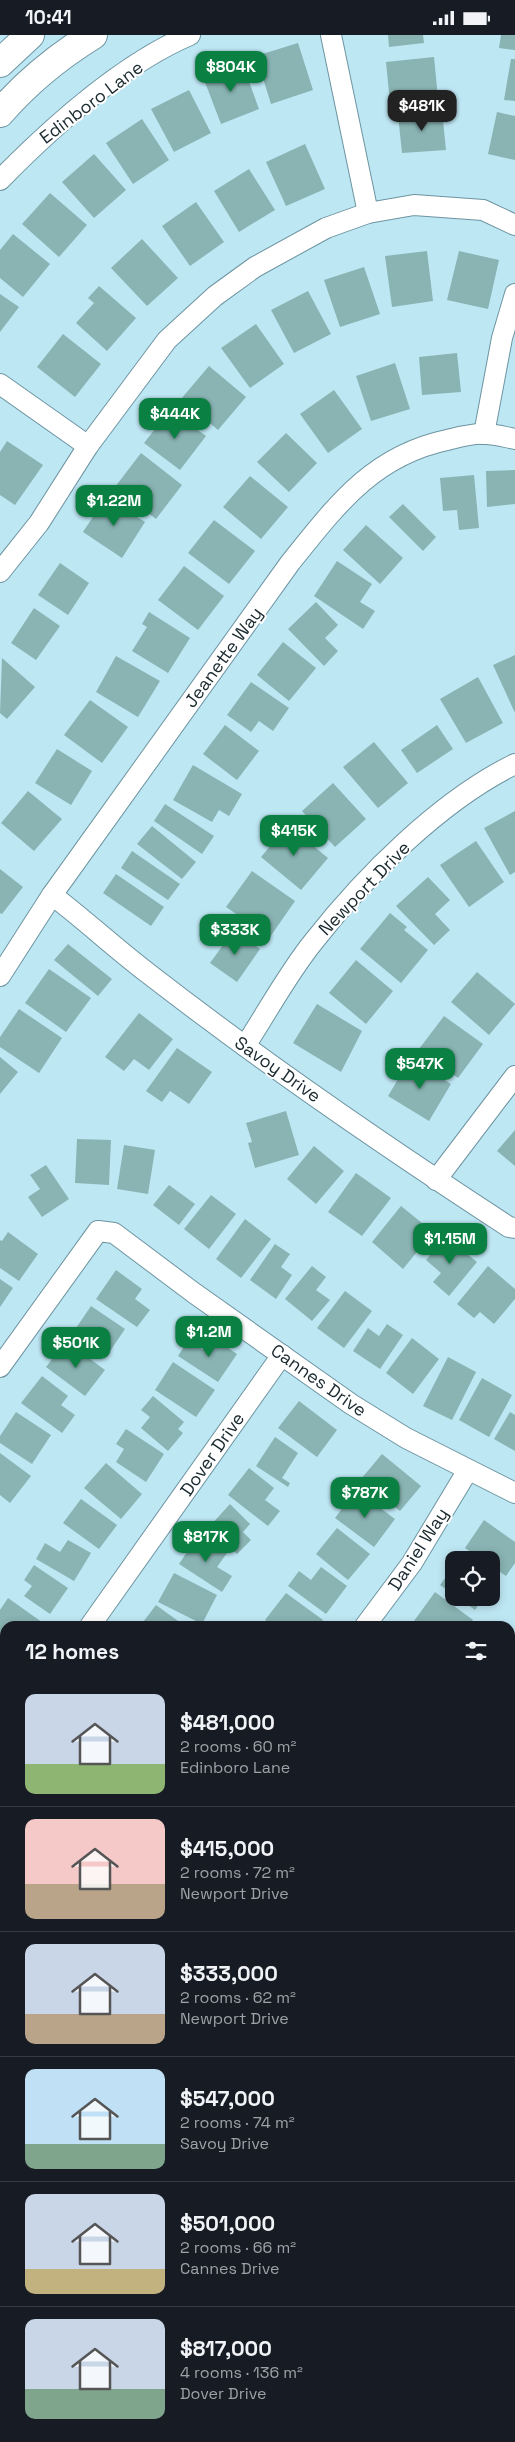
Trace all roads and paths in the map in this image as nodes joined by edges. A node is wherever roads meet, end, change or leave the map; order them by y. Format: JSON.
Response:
{"nodes":[{"id":1,"x":30,"y":35,"type":"edge"},
{"id":2,"x":190,"y":35,"type":"edge"},
{"id":3,"x":331,"y":35,"type":"edge"},
{"id":4,"x":78,"y":39,"type":"edge"},
{"id":5,"x":0,"y":63,"type":"edge"},
{"id":6,"x":0,"y":113,"type":"edge"},
{"id":7,"x":0,"y":180,"type":"edge"},
{"id":8,"x":368,"y":213,"type":"junction"},
{"id":9,"x":515,"y":225,"type":"edge"},
{"id":10,"x":515,"y":294,"type":"edge"},
{"id":11,"x":0,"y":384,"type":"edge"},
{"id":12,"x":484,"y":433,"type":"junction"},
{"id":13,"x":515,"y":439,"type":"edge"},
{"id":14,"x":88,"y":447,"type":"junction"},
{"id":15,"x":0,"y":572,"type":"edge"},
{"id":16,"x":515,"y":764,"type":"edge"},
{"id":17,"x":52,"y":895,"type":"junction"},
{"id":18,"x":3,"y":965,"type":"edge"},
{"id":19,"x":245,"y":1045,"type":"junction"},
{"id":20,"x":515,"y":1076,"type":"edge"},
{"id":21,"x":436,"y":1180,"type":"junction"},
{"id":22,"x":515,"y":1228,"type":"edge"},
{"id":23,"x":282,"y":1355,"type":"junction"},
{"id":24,"x":0,"y":1367,"type":"edge"},
{"id":25,"x":468,"y":1470,"type":"junction"},
{"id":26,"x":515,"y":1493,"type":"edge"},
{"id":27,"x":94,"y":1621,"type":"edge"},
{"id":28,"x":368,"y":1621,"type":"edge"}],
"edges":[{"from":1,"to":5,"type":"main road"},
{"from":2,"to":7,"type":"street","name":"Edinboro Lane"},
{"from":3,"to":8,"type":"street"},
{"from":4,"to":6,"type":"main road"},
{"from":8,"to":9,"type":"street"},
{"from":8,"to":14,"type":"street"},
{"from":10,"to":12,"type":"street"},
{"from":11,"to":14,"type":"street"},
{"from":12,"to":13,"type":"street","name":"Jeanette Way"},
{"from":12,"to":17,"type":"street","name":"Jeanette Way"},
{"from":14,"to":15,"type":"street"},
{"from":16,"to":19,"type":"street","name":"Newport Drive"},
{"from":17,"to":18,"type":"street","name":"Jeanette Way"},
{"from":17,"to":19,"type":"street","name":"Savoy Drive"},
{"from":19,"to":21,"type":"street","name":"Savoy Drive"},
{"from":20,"to":21,"type":"street"},
{"from":21,"to":22,"type":"street","name":"Savoy Drive"},
{"from":23,"to":24,"type":"street","name":"Cannes Drive"},
{"from":23,"to":25,"type":"street","name":"Cannes Drive"},
{"from":23,"to":27,"type":"street","name":"Dover Drive"},
{"from":25,"to":26,"type":"street","name":"Cannes Drive"},
{"from":25,"to":28,"type":"street","name":"Daniel Way"}]}
